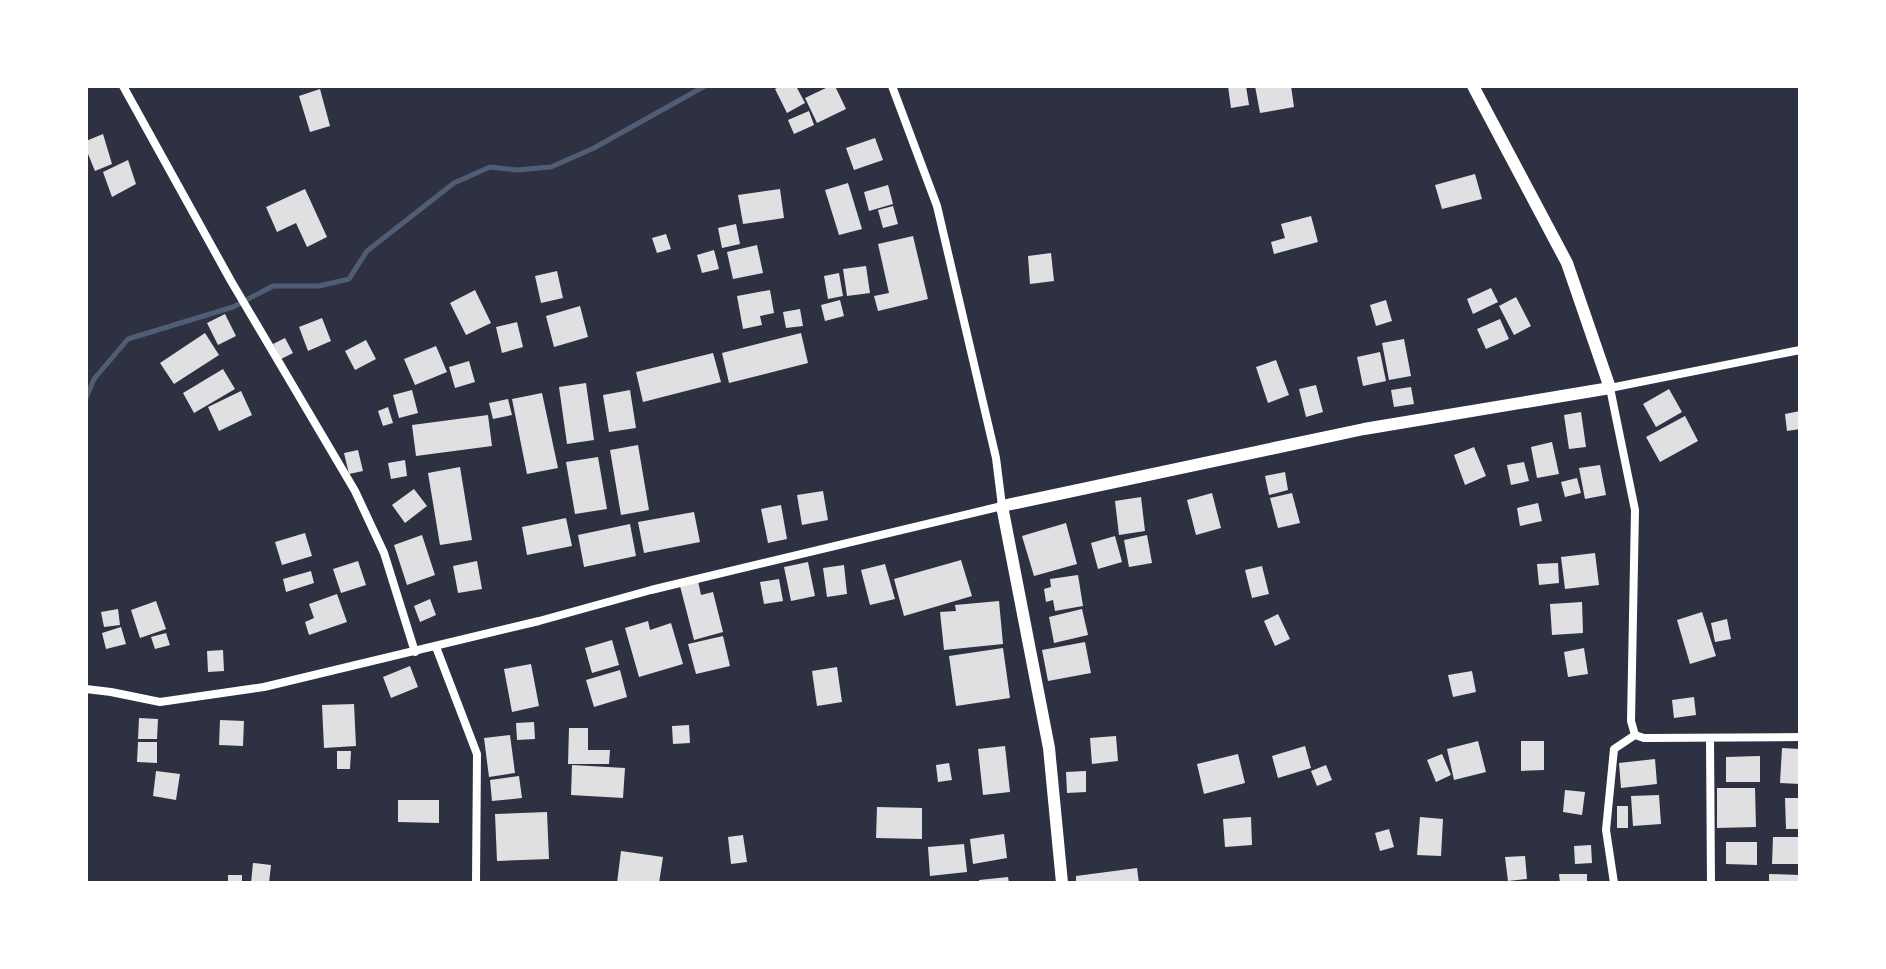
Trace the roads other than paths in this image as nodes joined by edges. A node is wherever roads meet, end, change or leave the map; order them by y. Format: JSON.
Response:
{"nodes":[{"id":1,"x":123,"y":86,"type":"edge"},
{"id":2,"x":892,"y":86,"type":"edge"},
{"id":3,"x":1473,"y":86,"type":"edge"},
{"id":4,"x":1800,"y":350,"type":"edge"},
{"id":5,"x":1610,"y":388,"type":"junction"},
{"id":6,"x":1002,"y":506,"type":"junction"},
{"id":7,"x":436,"y":647,"type":"junction"},
{"id":8,"x":415,"y":652,"type":"junction"},
{"id":9,"x":86,"y":689,"type":"edge"},
{"id":10,"x":1635,"y":735,"type":"junction"},
{"id":11,"x":1800,"y":737,"type":"edge"},
{"id":12,"x":1710,"y":738,"type":"junction"},
{"id":13,"x":476,"y":883,"type":"edge"},
{"id":14,"x":1062,"y":883,"type":"edge"},
{"id":15,"x":1614,"y":883,"type":"edge"},
{"id":16,"x":1711,"y":883,"type":"edge"}],
"edges":[{"from":1,"to":8,"type":"street"},
{"from":2,"to":6,"type":"street"},
{"from":3,"to":5,"type":"main road"},
{"from":4,"to":5,"type":"street"},
{"from":5,"to":6,"type":"main road"},
{"from":5,"to":10,"type":"street"},
{"from":6,"to":7,"type":"street"},
{"from":6,"to":14,"type":"main road"},
{"from":7,"to":8,"type":"street"},
{"from":7,"to":13,"type":"street"},
{"from":8,"to":9,"type":"street"},
{"from":10,"to":12,"type":"street"},
{"from":10,"to":15,"type":"street"},
{"from":11,"to":12,"type":"street"},
{"from":12,"to":16,"type":"street"}]}
